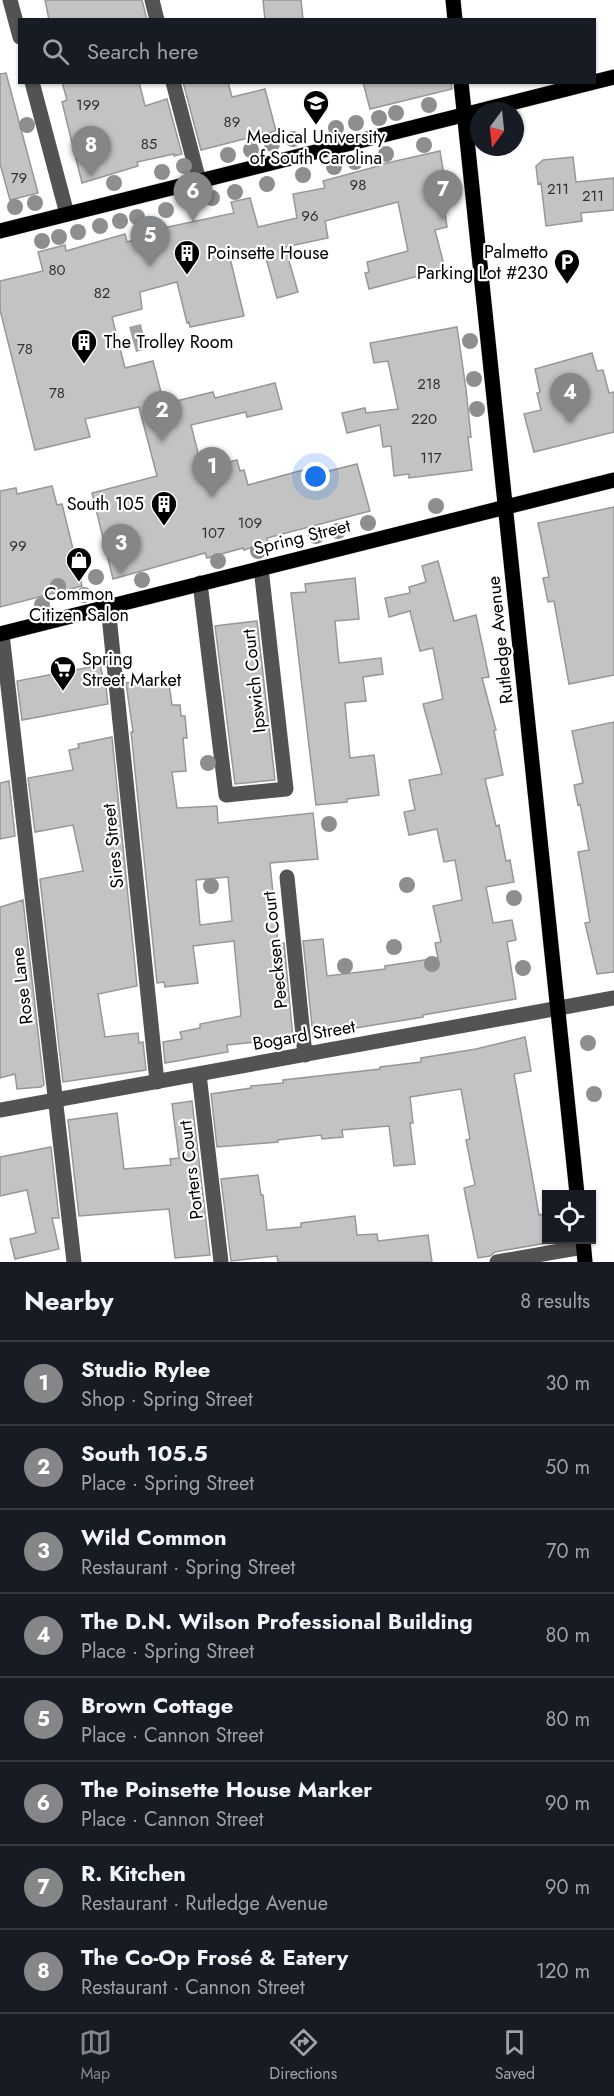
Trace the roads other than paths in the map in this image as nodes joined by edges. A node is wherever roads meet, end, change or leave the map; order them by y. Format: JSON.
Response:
{"nodes":[{"id":1,"x":9,"y":0,"type":"edge"},
{"id":2,"x":152,"y":0,"type":"edge"},
{"id":3,"x":453,"y":0,"type":"edge"},
{"id":4,"x":156,"y":18,"type":"edge"},
{"id":5,"x":455,"y":18,"type":"edge"},
{"id":6,"x":18,"y":30,"type":"edge"},
{"id":7,"x":614,"y":78,"type":"edge"},
{"id":8,"x":596,"y":82,"type":"edge"},
{"id":9,"x":33,"y":84,"type":"edge"},
{"id":10,"x":174,"y":84,"type":"edge"},
{"id":11,"x":462,"y":84,"type":"edge"},
{"id":12,"x":586,"y":84,"type":"edge"},
{"id":13,"x":514,"y":102,"type":"edge"},
{"id":14,"x":470,"y":103,"type":"edge"},
{"id":15,"x":470,"y":113,"type":"edge"},
{"id":16,"x":478,"y":156,"type":"edge"},
{"id":17,"x":199,"y":181,"type":"junction"},
{"id":18,"x":67,"y":214,"type":"junction"},
{"id":19,"x":0,"y":231,"type":"edge"},
{"id":20,"x":614,"y":480,"type":"edge"},
{"id":21,"x":507,"y":507,"type":"junction"},
{"id":22,"x":261,"y":568,"type":"junction"},
{"id":23,"x":200,"y":583,"type":"junction"},
{"id":24,"x":108,"y":606,"type":"junction"},
{"id":25,"x":1,"y":634,"type":"edge"},
{"id":26,"x":287,"y":877,"type":"dead end"},
{"id":27,"x":614,"y":998,"type":"edge"},
{"id":28,"x":556,"y":1009,"type":"junction"},
{"id":29,"x":304,"y":1055,"type":"junction"},
{"id":30,"x":199,"y":1074,"type":"junction"},
{"id":31,"x":157,"y":1082,"type":"junction"},
{"id":32,"x":55,"y":1100,"type":"junction"},
{"id":33,"x":0,"y":1110,"type":"edge"},
{"id":34,"x":577,"y":1190,"type":"edge"},
{"id":35,"x":584,"y":1250,"type":"edge"},
{"id":36,"x":74,"y":1262,"type":"edge"},
{"id":37,"x":221,"y":1262,"type":"edge"},
{"id":38,"x":497,"y":1262,"type":"edge"}],
"edges":[{"from":1,"to":6,"type":"street"},
{"from":2,"to":4,"type":"street"},
{"from":3,"to":5,"type":"main road"},
{"from":7,"to":8,"type":"main road"},
{"from":9,"to":18,"type":"street"},
{"from":10,"to":17,"type":"street"},
{"from":11,"to":14,"type":"main road","name":"Rutledge Avenue"},
{"from":12,"to":13,"type":"main road"},
{"from":15,"to":17,"type":"main road"},
{"from":16,"to":21,"type":"main road","name":"Rutledge Avenue"},
{"from":17,"to":18,"type":"main road"},
{"from":18,"to":19,"type":"main road"},
{"from":20,"to":21,"type":"main road","name":"Spring Street"},
{"from":21,"to":22,"type":"main road","name":"Spring Street"},
{"from":21,"to":28,"type":"main road","name":"Rutledge Avenue"},
{"from":22,"to":23,"type":"main road","name":"Spring Street"},
{"from":22,"to":23,"type":"street","name":"Ipswich Court"},
{"from":23,"to":24,"type":"main road","name":"Spring Street"},
{"from":24,"to":25,"type":"main road","name":"Spring Street"},
{"from":24,"to":31,"type":"street","name":"Sires Street"},
{"from":25,"to":32,"type":"street","name":"Rose Lane"},
{"from":26,"to":29,"type":"street","name":"Peecksen Court"},
{"from":27,"to":28,"type":"street","name":"Bogard Street"},
{"from":28,"to":29,"type":"street","name":"Bogard Street"},
{"from":28,"to":34,"type":"main road","name":"Rutledge Avenue"},
{"from":29,"to":30,"type":"street","name":"Bogard Street"},
{"from":30,"to":31,"type":"street","name":"Bogard Street"},
{"from":30,"to":37,"type":"street","name":"Porters Court"},
{"from":31,"to":32,"type":"street","name":"Bogard Street"},
{"from":32,"to":33,"type":"street","name":"Bogard Street"},
{"from":32,"to":36,"type":"street","name":"Rose Lane"},
{"from":35,"to":38,"type":"street"}]}
